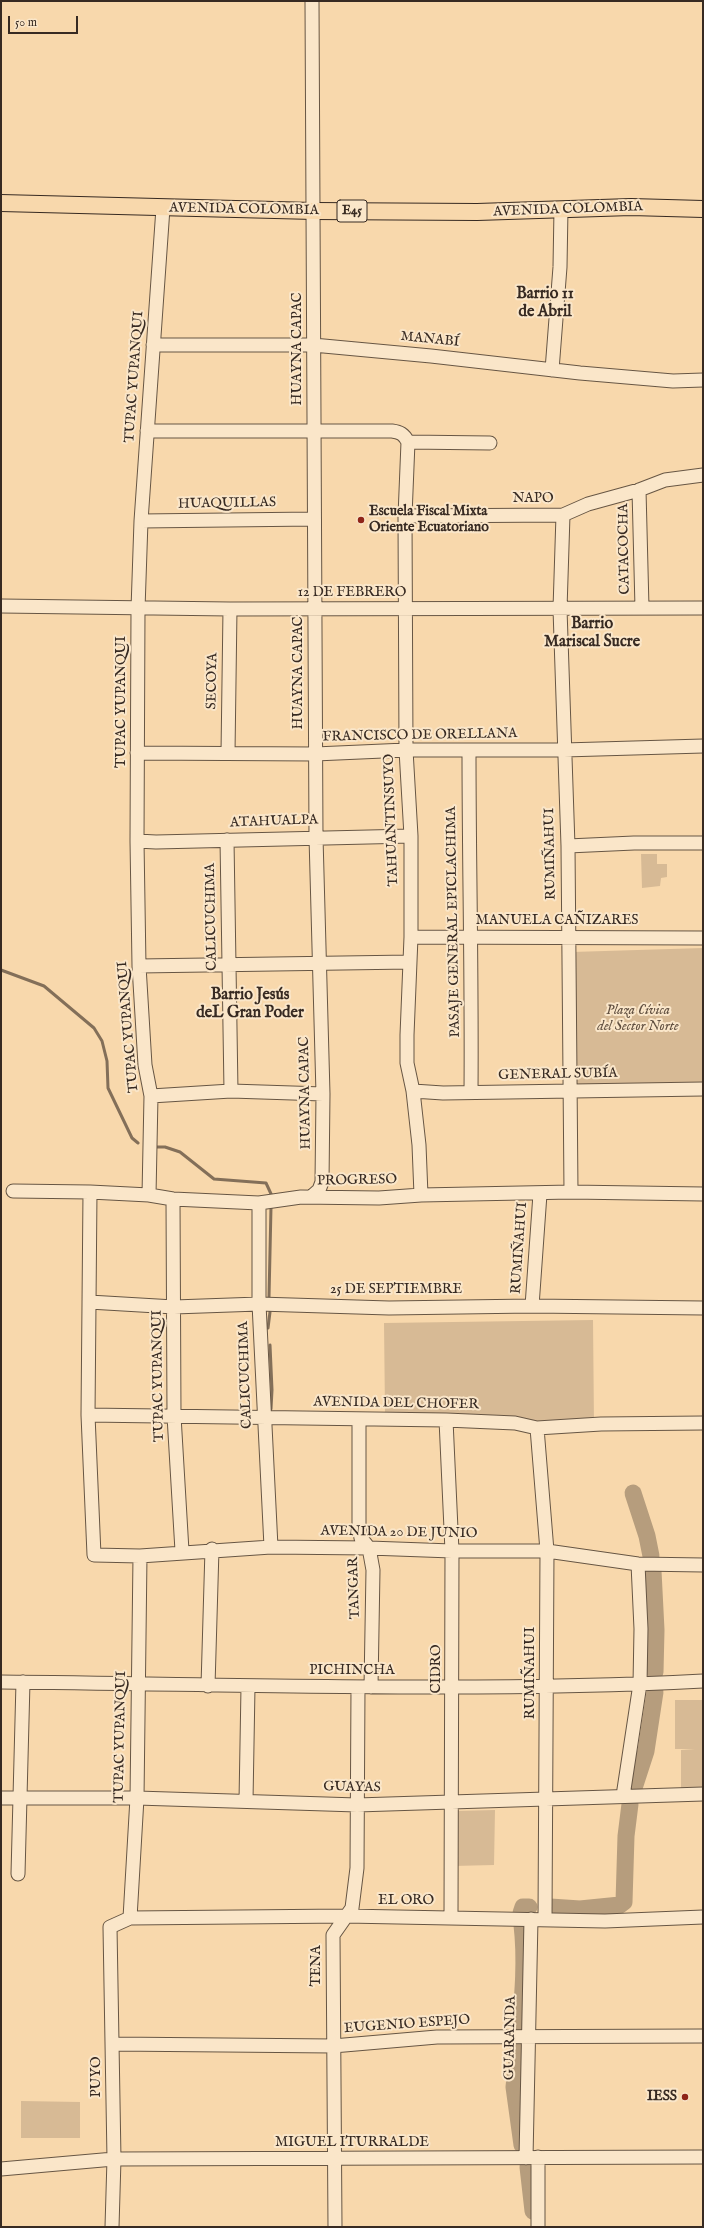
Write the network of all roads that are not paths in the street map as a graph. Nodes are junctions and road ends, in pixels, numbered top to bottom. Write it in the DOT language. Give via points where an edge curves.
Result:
graph roads {
  1 [pos="312,1"];
  2 [pos="1,203"];
  3 [pos="163,208"];
  4 [pos="561,209"];
  5 [pos="703,209"];
  6 [pos="314,211"];
  7 [pos="153,345"];
  8 [pos="313,345"];
  9 [pos="552,370"];
  10 [pos="703,380"];
  11 [pos="147,431"];
  12 [pos="314,431"];
  13 [pos="408,442"];
  14 [pos="490,443"];
  15 [pos="703,475"];
  16 [pos="639,490"];
  17 [pos="563,515"];
  18 [pos="406,516"];
  19 [pos="314,519"];
  20 [pos="141,521"];
  21 [pos="1,606"];
  22 [pos="406,608"];
  23 [pos="642,608"];
  24 [pos="703,608"];
  25 [pos="138,609"];
  26 [pos="230,609"];
  27 [pos="315,609"];
  28 [pos="560,609"];
  29 [pos="703,746"];
  30 [pos="406,750"];
  31 [pos="564,750"];
  32 [pos="469,751"];
  33 [pos="137,753"];
  34 [pos="228,753"];
  35 [pos="315,754"];
  36 [pos="411,836"];
  37 [pos="316,837"];
  38 [pos="227,840"];
  39 [pos="137,841"];
  40 [pos="703,843"];
  41 [pos="568,846"];
  42 [pos="411,936"];
  43 [pos="472,937"];
  44 [pos="569,938"];
  45 [pos="703,938"];
  46 [pos="319,962"];
  47 [pos="410,962"];
  48 [pos="229,964"];
  49 [pos="139,966"];
  50 [pos="703,1089"];
  51 [pos="570,1090"];
  52 [pos="231,1091"];
  53 [pos="413,1091"];
  54 [pos="471,1092"];
  55 [pos="323,1094"];
  56 [pos="150,1096"];
  57 [pos="322,1182"];
  58 [pos="13,1191"];
  59 [pos="90,1192"];
  60 [pos="571,1192"];
  61 [pos="540,1194"];
  62 [pos="703,1194"];
  63 [pos="149,1195"];
  64 [pos="421,1195"];
  65 [pos="311,1197"];
  66 [pos="339,1198"];
  67 [pos="173,1200"];
  68 [pos="259,1203"];
  69 [pos="89,1302"];
  70 [pos="259,1304"];
  71 [pos="532,1306"];
  72 [pos="174,1307"];
  73 [pos="703,1308"];
  74 [pos="88,1415"];
  75 [pos="174,1416"];
  76 [pos="263,1418"];
  77 [pos="359,1419"];
  78 [pos="446,1420"];
  79 [pos="703,1423"];
  80 [pos="537,1428"];
  81 [pos="271,1546"];
  82 [pos="369,1548"];
  83 [pos="212,1549"];
  84 [pos="452,1551"];
  85 [pos="547,1551"];
  86 [pos="182,1552"];
  87 [pos="140,1556"];
  88 [pos="638,1564"];
  89 [pos="703,1565"];
  90 [pos="703,1681"];
  91 [pos="1,1682"];
  92 [pos="23,1682"];
  93 [pos="137,1684"];
  94 [pos="640,1684"];
  95 [pos="208,1686"];
  96 [pos="248,1687"];
  97 [pos="358,1687"];
  98 [pos="371,1687"];
  99 [pos="453,1687"];
  100 [pos="547,1687"];
  101 [pos="703,1794"];
  102 [pos="623,1796"];
  103 [pos="1,1798"];
  104 [pos="137,1798"];
  105 [pos="20,1799"];
  106 [pos="544,1800"];
  107 [pos="246,1801"];
  108 [pos="452,1803"];
  109 [pos="357,1805"];
  110 [pos="18,1874"];
  111 [pos="346,1916"];
  112 [pos="451,1917"];
  113 [pos="130,1918"];
  114 [pos="703,1918"];
  115 [pos="531,1919"];
  116 [pos="545,1919"];
  117 [pos="110,1927"];
  118 [pos="527,2036"];
  119 [pos="703,2036"];
  120 [pos="113,2044"];
  121 [pos="333,2046"];
  122 [pos="703,2157"];
  123 [pos="532,2158"];
  124 [pos="114,2159"];
  125 [pos="335,2159"];
  126 [pos="1,2169"];
  127 [pos="112,2227"];
  128 [pos="335,2227"];
  129 [pos="538,2227"];
  1 -- 6 [label="street, HUAYNA CAPAC"];
  2 -- 3 [label="main road, AVENIDA COLOMBIA / E45"];
  3 -- 6 [label="main road, AVENIDA COLOMBIA / E45"];
  3 -- 7 [label="street, TUPAC YUPANQUI"];
  4 -- 5 [label="main road, AVENIDA COLOMBIA / E45"];
  4 -- 6 [label="main road, AVENIDA COLOMBIA / E45" via="478,212"];
  4 -- 9 [label="street" via="560,268"];
  6 -- 8 [label="street, HUAYNA CAPAC"];
  7 -- 8 [label="street, MANABÍ"];
  7 -- 11 [label="street, TUPAC YUPANQUI"];
  8 -- 9 [label="street, MANABÍ"];
  8 -- 12 [label="street, HUAYNA CAPAC"];
  9 -- 10 [label="street, MANABÍ" via="642,378"];
  11 -- 12 [label="street"];
  11 -- 20 [label="street, TUPAC YUPANQUI"];
  12 -- 13 [label="street" via="392,431 400,432"];
  12 -- 19 [label="street, HUAYNA CAPAC"];
  13 -- 14 [label="street"];
  13 -- 18 [label="street, TAHUANTINSUYO"];
  15 -- 16 [label="street, NAPO" via="665,480"];
  16 -- 17 [label="street, NAPO" via="588,504"];
  16 -- 23 [label="street, CATACOCHA"];
  17 -- 18 [label="street, NAPO"];
  17 -- 28 [label="street, RUMIÑAHUI"];
  18 -- 22 [label="street, TAHUANTINSUYO"];
  19 -- 20 [label="street, HUAQUILLAS"];
  19 -- 27 [label="street, HUAYNA CAPAC"];
  20 -- 25 [label="street, TUPAC YUPANQUI"];
  21 -- 25 [label="street, 12 DE FEBRERO"];
  22 -- 27 [label="street, 12 DE FEBRERO"];
  22 -- 28 [label="street, 12 DE FEBRERO"];
  22 -- 30 [label="street, TAHUANTINSUYO"];
  23 -- 24 [label="street, 12 DE FEBRERO"];
  23 -- 28 [label="street, 12 DE FEBRERO"];
  25 -- 26 [label="street, 12 DE FEBRERO"];
  25 -- 33 [label="street, TUPAC YUPANQUI"];
  26 -- 27 [label="street, 12 DE FEBRERO"];
  26 -- 34 [label="street, SECOYA"];
  27 -- 35 [label="street, HUAYNA CAPAC"];
  28 -- 31 [label="street, RUMIÑAHUI"];
  29 -- 31 [label="street, FRANCISCO DE ORELLANA"];
  30 -- 32 [label="street, FRANCISCO DE ORELLANA"];
  30 -- 35 [label="street, FRANCISCO DE ORELLANA"];
  30 -- 36 [label="street, TAHUANTINSUYO"];
  31 -- 32 [label="street, FRANCISCO DE ORELLANA"];
  31 -- 41 [label="street, RUMIÑAHUI"];
  32 -- 43 [label="street, PASAJE GENERAL EPICLACHIMA"];
  33 -- 34 [label="street, FRANCISCO DE ORELLANA"];
  33 -- 39 [label="street, TUPAC YUPANQUI"];
  34 -- 35 [label="street, FRANCISCO DE ORELLANA"];
  35 -- 37 [label="street, HUAYNA CAPAC"];
  36 -- 37 [label="street, ATAHUALPA"];
  36 -- 42 [label="street, TAHUANTINSUYO"];
  37 -- 38 [label="street, ATAHUALPA"];
  37 -- 46 [label="street, HUAYNA CAPAC"];
  38 -- 39 [label="street, ATAHUALPA"];
  38 -- 48 [label="street, CALICUCHIMA"];
  39 -- 49 [label="street, TUPAC YUPANQUI"];
  40 -- 41 [label="street"];
  41 -- 44 [label="street, RUMIÑAHUI"];
  42 -- 43 [label="street, MANUELA CAÑIZARES"];
  42 -- 47 [label="street, TAHUANTINSUYO"];
  43 -- 44 [label="street, MANUELA CAÑIZARES"];
  43 -- 54 [label="street, PASAJE GENERAL EPICLACHIMA"];
  44 -- 45 [label="street, MANUELA CAÑIZARES"];
  44 -- 51 [label="street, RUMIÑAHUI"];
  46 -- 47 [label="street"];
  46 -- 48 [label="street"];
  46 -- 55 [label="street, HUAYNA CAPAC"];
  47 -- 53 [label="street, TAHUANTINSUYO" via="407,1063"];
  48 -- 49 [label="street"];
  48 -- 52 [label="street, CALICUCHIMA"];
  49 -- 56 [label="street, TUPAC YUPANQUI" via="145,1065"];
  50 -- 51 [label="street, GENERAL SUBÍA"];
  51 -- 54 [label="street, GENERAL SUBÍA"];
  51 -- 60 [label="street, RUMIÑAHUI"];
  52 -- 55 [label="street"];
  52 -- 56 [label="street"];
  53 -- 54 [label="street, GENERAL SUBÍA"];
  53 -- 64 [label="street, TAHUANTINSUYO"];
  55 -- 57 [label="street, HUAYNA CAPAC"];
  56 -- 63 [label="street, TUPAC YUPANQUI"];
  57 -- 65 [label="street" via="319,1190"];
  57 -- 66 [label="street"];
  58 -- 59 [label="street, PROGRESO"];
  59 -- 63 [label="street, PROGRESO"];
  59 -- 69 [label="street"];
  60 -- 61 [label="street, PROGRESO"];
  60 -- 62 [label="street, PROGRESO"];
  61 -- 64 [label="street, PROGRESO"];
  61 -- 71 [label="street, RUMIÑAHUI"];
  63 -- 67 [label="street, PROGRESO"];
  64 -- 66 [label="street, PROGRESO"];
  65 -- 66 [label="street, PROGRESO"];
  65 -- 68 [label="street, PROGRESO"];
  67 -- 68 [label="street, PROGRESO"];
  67 -- 72 [label="street, TUPAC YUPANQUI"];
  68 -- 70 [label="street, CALICUCHIMA"];
  69 -- 72 [label="street, 25 DE SEPTIEMBRE"];
  69 -- 74 [label="street"];
  70 -- 71 [label="street, 25 DE SEPTIEMBRE" via="389,1308"];
  70 -- 72 [label="street, 25 DE SEPTIEMBRE"];
  70 -- 76 [label="street, CALICUCHIMA"];
  71 -- 73 [label="street, 25 DE SEPTIEMBRE"];
  72 -- 75 [label="street, TUPAC YUPANQUI"];
  74 -- 75 [label="street, AVENIDA DEL CHOFER"];
  74 -- 87 [label="street, AVENIDA 20 DE JUNIO" via="94,1555"];
  75 -- 76 [label="street, AVENIDA DEL CHOFER"];
  75 -- 86 [label="street, TUPAC YUPANQUI"];
  76 -- 77 [label="street, AVENIDA DEL CHOFER"];
  76 -- 81 [label="street, CALICUCHIMA"];
  77 -- 78 [label="street, AVENIDA DEL CHOFER"];
  77 -- 82 [label="street, TANGAR" via="359,1528 361,1538"];
  78 -- 80 [label="street, AVENIDA DEL CHOFER" via="515,1423"];
  78 -- 84 [label="street, CIDRO"];
  79 -- 80 [label="street, AVENIDA DEL CHOFER" via="601,1424"];
  80 -- 85 [label="street, RUMIÑAHUI"];
  81 -- 82 [label="street, AVENIDA 20 DE JUNIO"];
  81 -- 83 [label="street, AVENIDA 20 DE JUNIO"];
  82 -- 84 [label="street, AVENIDA 20 DE JUNIO"];
  82 -- 98 [label="street, TANGAR" via="373,1570"];
  83 -- 86 [label="street, AVENIDA 20 DE JUNIO"];
  83 -- 95 [label="street"];
  84 -- 85 [label="street, AVENIDA 20 DE JUNIO"];
  84 -- 99 [label="street, CIDRO"];
  85 -- 88 [label="street, AVENIDA 20 DE JUNIO"];
  85 -- 100 [label="street, RUMIÑAHUI"];
  86 -- 87 [label="street, AVENIDA 20 DE JUNIO"];
  87 -- 93 [label="street, TUPAC YUPANQUI"];
  88 -- 89 [label="street, AVENIDA 20 DE JUNIO"];
  88 -- 94 [label="street"];
  90 -- 94 [label="street, PICHINCHA"];
  91 -- 92 [label="street, PICHINCHA"];
  92 -- 93 [label="street, PICHINCHA"];
  92 -- 105 [label="street"];
  93 -- 95 [label="street, PICHINCHA"];
  93 -- 104 [label="street, TUPAC YUPANQUI"];
  94 -- 100 [label="street, PICHINCHA"];
  94 -- 102 [label="street"];
  95 -- 96 [label="street, PICHINCHA"];
  96 -- 97 [label="street, PICHINCHA"];
  96 -- 107 [label="street"];
  97 -- 98 [label="street, PICHINCHA"];
  97 -- 109 [label="street, TENA"];
  98 -- 99 [label="street, PICHINCHA"];
  99 -- 100 [label="street, PICHINCHA"];
  99 -- 108 [label="street, CIDRO"];
  100 -- 106 [label="street, RUMIÑAHUI"];
  101 -- 102 [label="street, GUAYAS"];
  102 -- 106 [label="street, GUAYAS"];
  103 -- 105 [label="street, GUAYAS"];
  104 -- 105 [label="street, GUAYAS"];
  104 -- 107 [label="street, GUAYAS"];
  104 -- 113 [label="street, TUPAC YUPANQUI"];
  105 -- 110 [label="street"];
  106 -- 108 [label="street, GUAYAS"];
  106 -- 116 [label="street, RUMIÑAHUI"];
  107 -- 109 [label="street, GUAYAS"];
  108 -- 109 [label="street, GUAYAS"];
  108 -- 112 [label="street, CIDRO"];
  109 -- 111 [label="street, TENA" via="357,1868 352,1908"];
  111 -- 112 [label="street, EL ORO"];
  111 -- 113 [label="street, EL ORO"];
  111 -- 121 [label="street, TENA" via="333,1935"];
  112 -- 115 [label="street, EL ORO"];
  113 -- 117 [label="street, EL ORO"];
  114 -- 116 [label="street, EL ORO" via="605,1921"];
  115 -- 116 [label="street, EL ORO"];
  115 -- 118 [label="street, GUARANDA"];
  117 -- 120 [label="street, PUYO"];
  118 -- 119 [label="street, EUGENIO ESPEJO"];
  118 -- 121 [label="street, EUGENIO ESPEJO" via="437,2037"];
  118 -- 123 [label="street, GUARANDA"];
  120 -- 121 [label="street, EUGENIO ESPEJO"];
  120 -- 124 [label="street, PUYO"];
  121 -- 125 [label="street, TENA"];
  122 -- 123 [label="street, MIGUEL ITURRALDE"];
  123 -- 125 [label="street, MIGUEL ITURRALDE"];
  123 -- 129 [label="street, GUARANDA"];
  124 -- 125 [label="street, MIGUEL ITURRALDE"];
  124 -- 126 [label="street, MIGUEL ITURRALDE"];
  124 -- 127 [label="street, PUYO"];
  125 -- 128 [label="street, TENA"];
}
